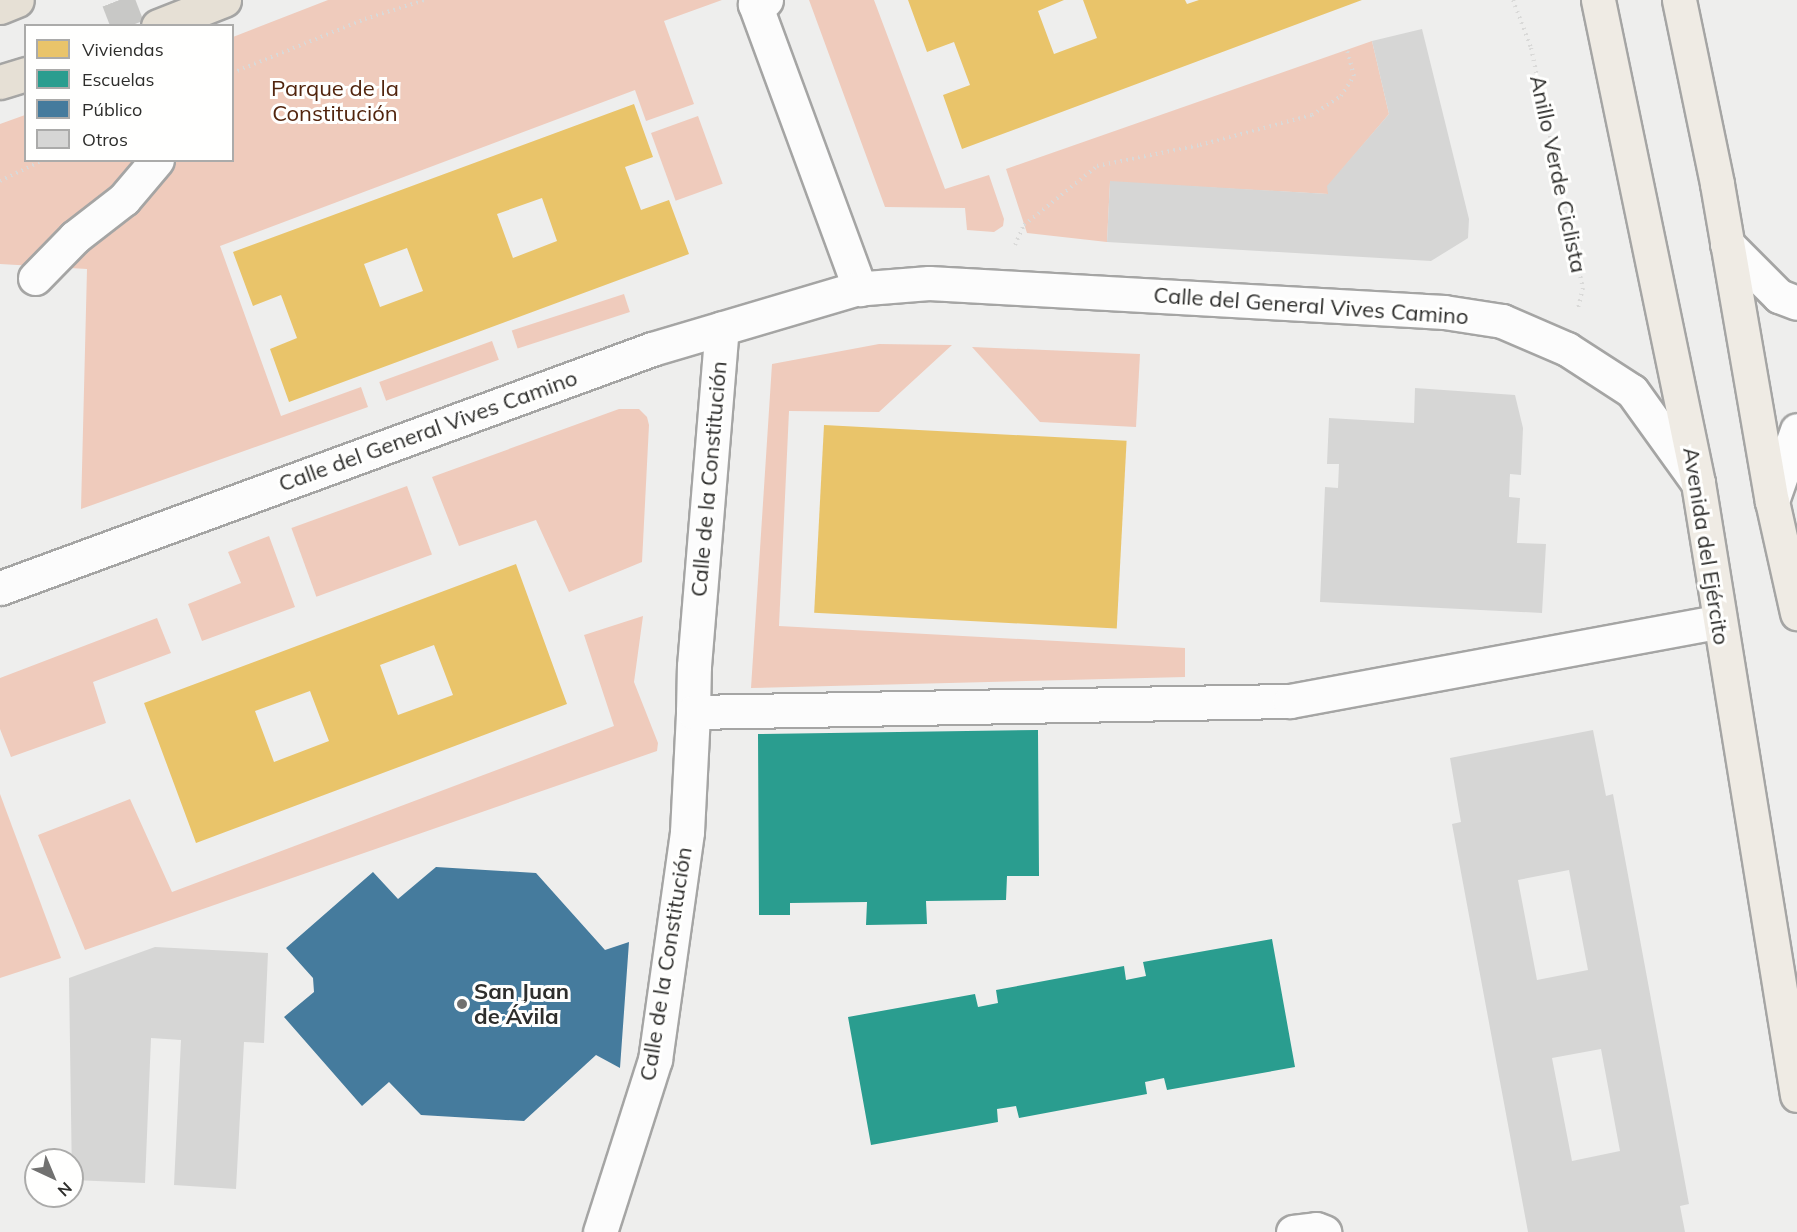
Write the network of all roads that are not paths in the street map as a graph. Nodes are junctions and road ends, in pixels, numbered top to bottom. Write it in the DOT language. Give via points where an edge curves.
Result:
graph roads {
  1 [pos="17,0"];
  2 [pos="224,0"];
  3 [pos="766,0"];
  4 [pos="1598,0"];
  5 [pos="1679,0"];
  6 [pos="0,7"];
  7 [pos="163,24"];
  8 [pos="24,75"];
  9 [pos="0,82"];
  10 [pos="155,162"];
  11 [pos="1727,244"];
  12 [pos="35,278"];
  13 [pos="860,289"];
  14 [pos="1797,303"];
  15 [pos="722,327"];
  16 [pos="1797,430"];
  17 [pos="1698,483"];
  18 [pos="1772,501"];
  19 [pos="0,588"];
  20 [pos="1797,613"];
  21 [pos="1718,622"];
  22 [pos="693,712"];
  23 [pos="1797,1095"];
  24 [pos="600,1232"];
  25 [pos="1293,1232"];
  26 [pos="1324,1232"];
  1 -- 6 [label="highway"];
  2 -- 7 [label="highway"];
  3 -- 13 [label="street" via="755,4"];
  4 -- 17 [label="main road, Avenida del Ejército"];
  5 -- 11 [label="main road"];
  8 -- 9 [label="highway"];
  10 -- 12 [label="street" via="124,199 75,237"];
  11 -- 14 [label="street" via="1779,296"];
  11 -- 18 [label="main road"];
  13 -- 15 [label="street, Calle del General Vives Camino"];
  13 -- 17 [label="street, Calle del General Vives Camino" via="929,283 995,286 1444,312 1502,321 1567,349 1632,391"];
  15 -- 19 [label="street, Calle del General Vives Camino" via="652,349"];
  15 -- 22 [label="street, Calle de la Constitución"];
  16 -- 18 [label="street"];
  17 -- 21 [label="main road, Avenida del Ejército"];
  18 -- 20 [label="main road"];
  21 -- 22 [label="street" via="1290,701"];
  21 -- 23 [label="main road, Avenida del Ejército"];
  22 -- 24 [label="street, Calle de la Constitución" via="687,832 655,1060"];
  25 -- 26 [label="street"];
}
